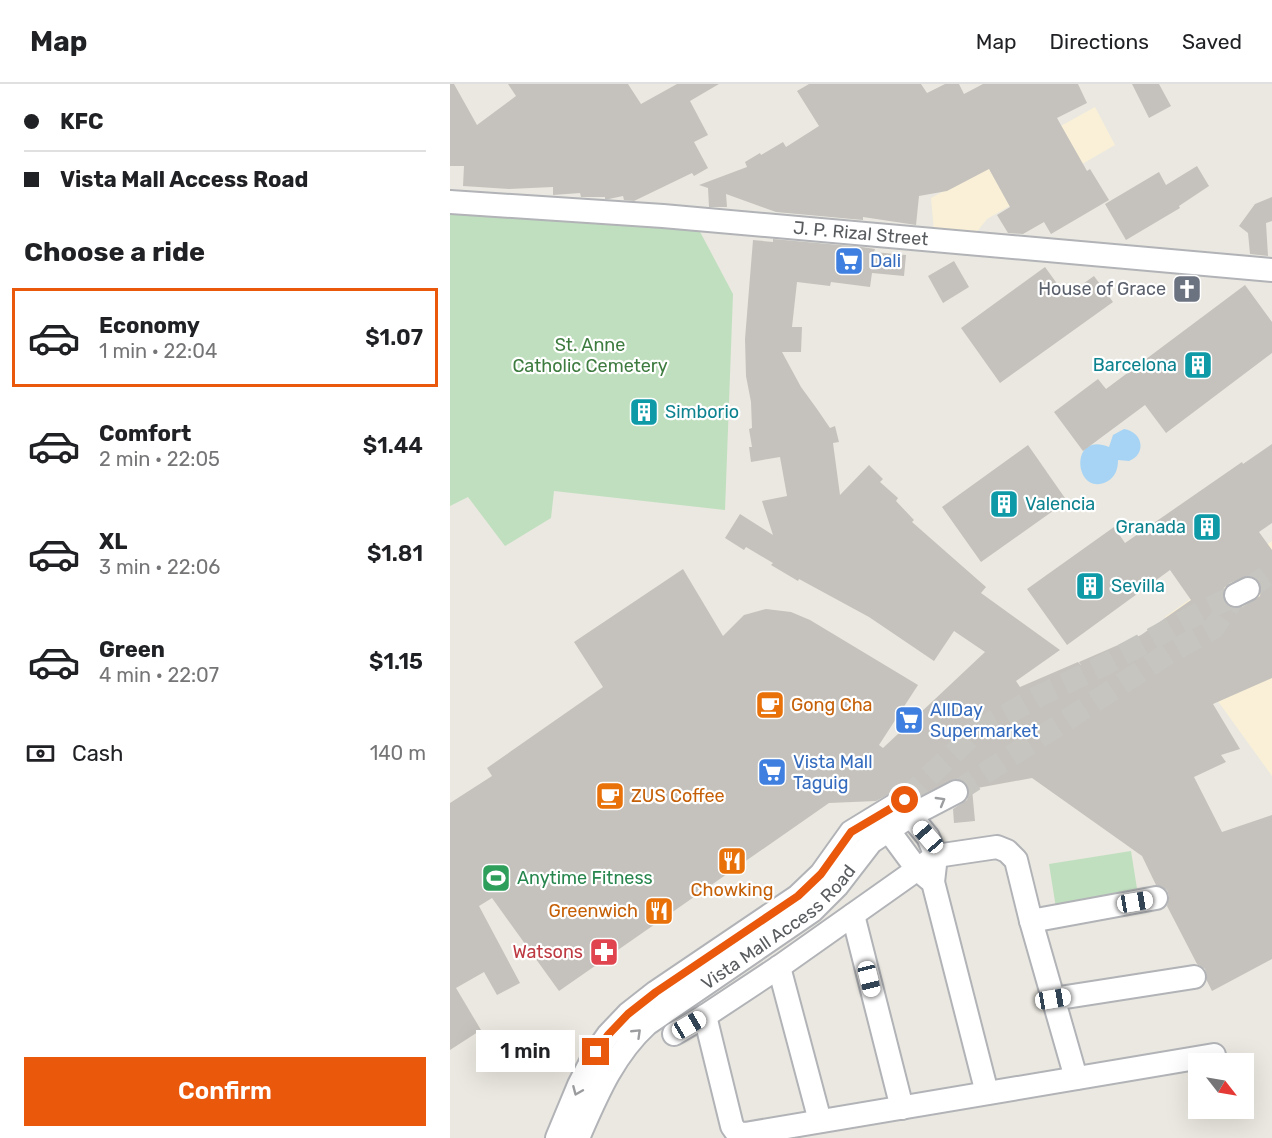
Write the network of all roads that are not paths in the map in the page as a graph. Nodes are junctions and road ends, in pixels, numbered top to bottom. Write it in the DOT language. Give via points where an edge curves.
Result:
graph roads {
  1 [pos="450,202"];
  2 [pos="1272,270"];
  3 [pos="956,792"];
  4 [pos="905,806"];
  5 [pos="883,823"];
  6 [pos="936,856"];
  7 [pos="925,876"];
  8 [pos="1156,898"];
  9 [pos="853,915"];
  10 [pos="1030,921"];
  11 [pos="779,967"];
  12 [pos="1194,977"];
  13 [pos="1053,999"];
  14 [pos="705,1016"];
  15 [pos="674,1034"];
  16 [pos="1188,1059"];
  17 [pos="1076,1078"];
  18 [pos="987,1093"];
  19 [pos="902,1108"];
  20 [pos="820,1121"];
  21 [pos="557,1138"];
  22 [pos="578,1138"];
  1 -- 2 [label="street, J. P. Rizal Street" via="663,216"];
  4 -- 3 [label="street, Vista Mall Access Road, one-way"];
  4 -- 5 [label="street, Vista Mall Access Road"];
  4 -- 6 [label="street" via="928,837"];
  5 -- 7 [label="street"];
  5 -- 21 [label="street, Vista Mall Access Road, one-way" via="851,832 821,874 798,896 628,1014 596,1052"];
  22 -- 5 [label="street, Vista Mall Access Road, one-way" via="598,1093 632,1037 812,910 837,886"];
  6 -- 7 [label="street"];
  6 -- 10 [label="street" via="997,847 1008,851 1016,860"];
  7 -- 9 [label="street"];
  7 -- 18 [label="street"];
  8 -- 10 [label="street"];
  9 -- 11 [label="street"];
  9 -- 19 [label="street"];
  10 -- 13 [label="street"];
  11 -- 14 [label="street"];
  11 -- 20 [label="street"];
  12 -- 13 [label="street"];
  13 -- 17 [label="street"];
  14 -- 15 [label="street"];
  14 -- 20 [label="street" via="737,1133"];
  16 -- 17 [label="street"];
  17 -- 18 [label="street"];
  18 -- 19 [label="street"];
  19 -- 20 [label="street"];
}
